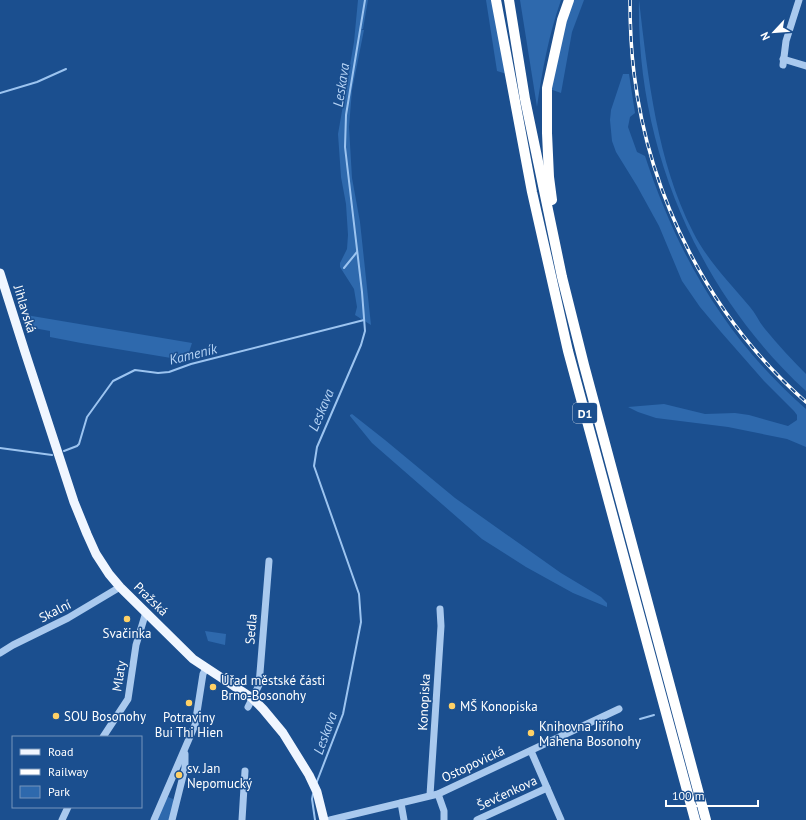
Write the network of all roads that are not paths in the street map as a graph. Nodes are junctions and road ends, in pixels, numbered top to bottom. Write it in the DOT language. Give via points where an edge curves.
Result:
graph roads {
  1 [pos="496,0"];
  2 [pos="509,0"];
  3 [pos="569,0"];
  4 [pos="799,0"];
  5 [pos="806,66"];
  6 [pos="0,273"];
  7 [pos="562,277"];
  8 [pos="25,352"];
  9 [pos="269,561"];
  10 [pos="120,587"];
  11 [pos="440,609"];
  12 [pos="146,612"];
  13 [pos="1,651"];
  14 [pos="206,668"];
  15 [pos="252,698"];
  16 [pos="248,707"];
  17 [pos="619,708"];
  18 [pos="104,736"];
  19 [pos="185,750"];
  20 [pos="531,751"];
  21 [pos="245,772"];
  22 [pos="547,788"];
  23 [pos="167,791"];
  24 [pos="438,794"];
  25 [pos="178,795"];
  26 [pos="430,796"];
  27 [pos="401,803"];
  28 [pos="68,808"];
  29 [pos="62,820"];
  30 [pos="154,820"];
  31 [pos="172,820"];
  32 [pos="242,820"];
  33 [pos="324,820"];
  34 [pos="330,820"];
  35 [pos="404,820"];
  36 [pos="444,820"];
  37 [pos="477,820"];
  38 [pos="561,820"];
  39 [pos="695,820"];
  40 [pos="706,820"];
  1 -- 39 [label="highway, D1" via="532,192 568,351"];
  2 -- 7 [label="highway, D1" via="525,99"];
  3 -- 7 [label="highway" via="547,88 549,177"];
  4 -- 5 [label="street" via="787,36 783,62"];
  6 -- 8 [label="main road, Jihlavská"];
  7 -- 40 [label="highway, D1"];
  8 -- 10 [label="main road, Pražská" via="86,534 101,562"];
  9 -- 15 [label="street, Sedla" via="259,685"];
  10 -- 12 [label="main road, Pražská"];
  10 -- 13 [label="street, Skalní" via="68,618"];
  11 -- 26 [label="street, Konopiska"];
  12 -- 14 [label="main road, Pražská" via="193,659"];
  12 -- 18 [label="street, Mlaty" via="136,645 128,699"];
  14 -- 15 [label="main road, Pražská"];
  14 -- 19 [label="street" via="196,725"];
  15 -- 16 [label="street, Sedla"];
  15 -- 33 [label="main road, Pražská" via="282,734 309,775 317,792"];
  17 -- 20 [label="street, Ostopovická"];
  19 -- 23 [label="street"];
  19 -- 25 [label="street" via="185,768"];
  20 -- 22 [label="street, Ševčenkova"];
  20 -- 24 [label="street, Ostopovická"];
  21 -- 32 [label="street"];
  22 -- 37 [label="street, Ševčenkova"];
  22 -- 38 [label="street, Ševčenkova"];
  23 -- 25 [label="street"];
  23 -- 30 [label="street"];
  24 -- 26 [label="street, Ostopovická"];
  24 -- 36 [label="street" via="444,810"];
  25 -- 31 [label="street"];
  26 -- 27 [label="street, Ostopovická"];
  27 -- 34 [label="street, Ostopovická"];
  27 -- 35 [label="street"];
  28 -- 29 [label="street"];
}
